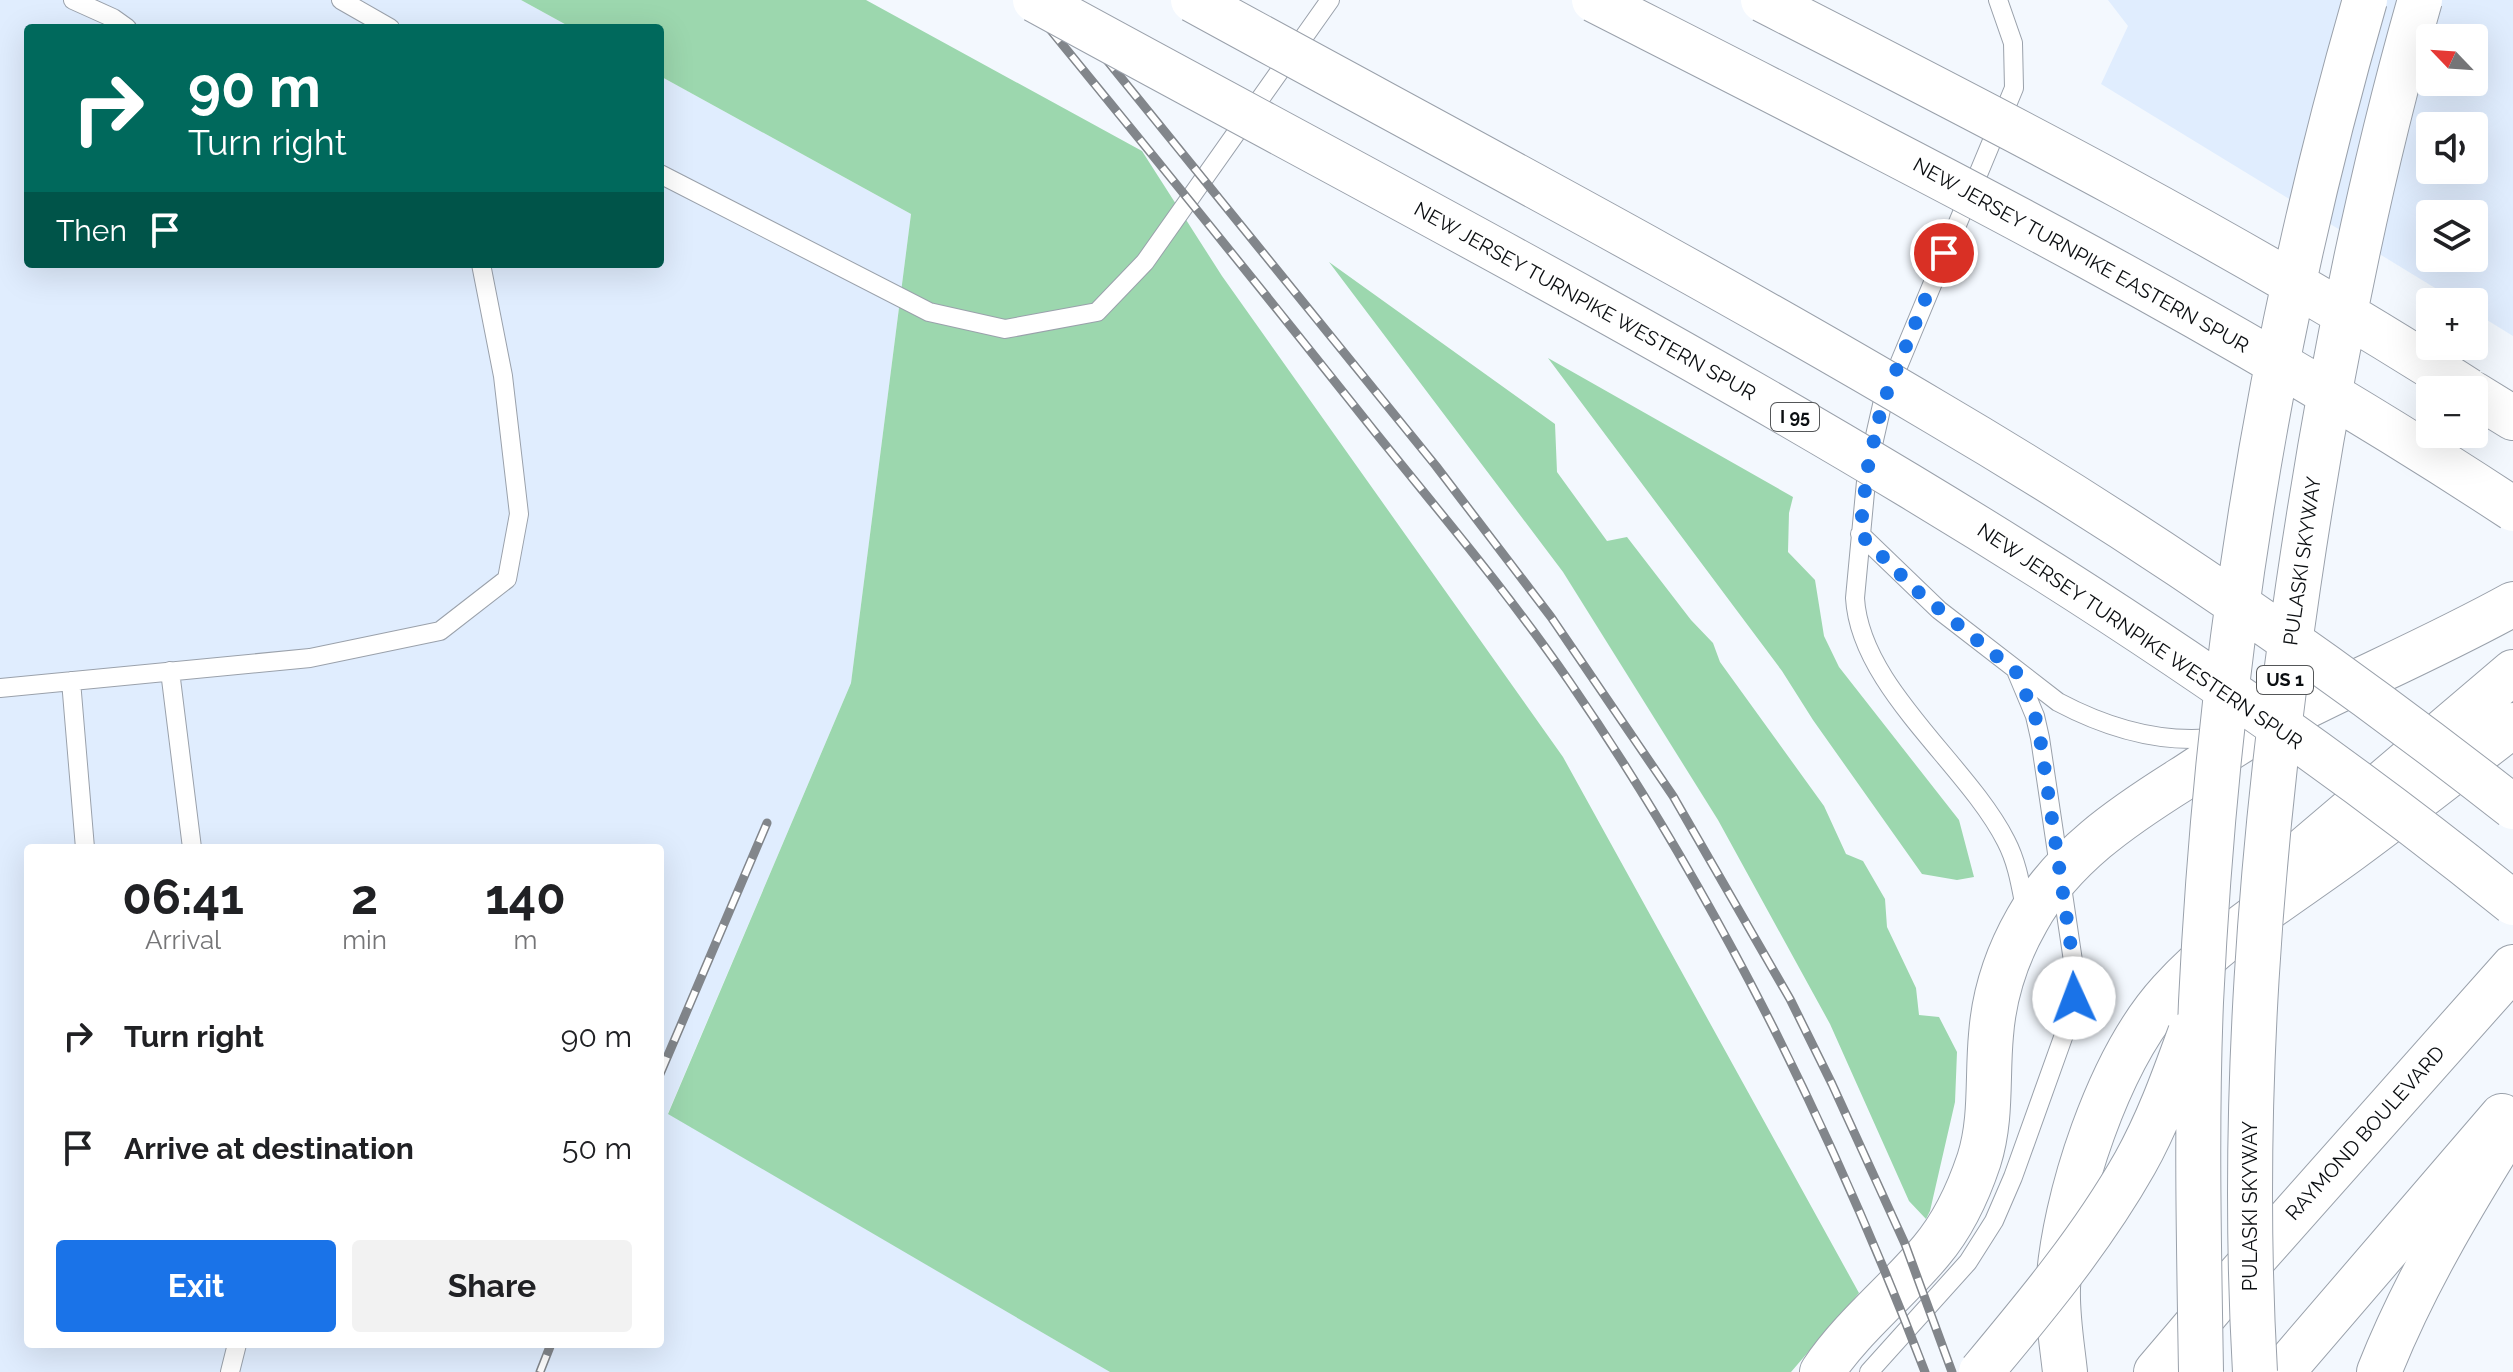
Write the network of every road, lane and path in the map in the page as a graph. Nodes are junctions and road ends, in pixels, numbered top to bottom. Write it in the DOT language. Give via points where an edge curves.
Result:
graph roads {
  1 [pos="73,0"];
  2 [pos="341,0"];
  3 [pos="1035,0"];
  4 [pos="1193,0"];
  5 [pos="1330,0"];
  6 [pos="1594,0"];
  7 [pos="1763,0"];
  8 [pos="1998,0"];
  9 [pos="2365,0"];
  10 [pos="2420,0"];
  11 [pos="121,24"];
  12 [pos="383,24"];
  13 [pos="664,176"];
  14 [pos="482,268"];
  15 [pos="2445,376"];
  16 [pos="2488,403"];
  17 [pos="2513,418"];
  18 [pos="2513,509"];
  19 [pos="1860,534"];
  20 [pos="2513,604"];
  21 [pos="170,671"];
  22 [pos="2513,672"];
  23 [pos="2017,673"];
  24 [pos="71,681"];
  25 [pos="0,688"];
  26 [pos="2513,725"];
  27 [pos="2256,732"];
  28 [pos="2513,807"];
  29 [pos="85,844"];
  30 [pos="192,844"];
  31 [pos="2061,874"];
  32 [pos="2513,903"];
  33 [pos="2027,919"];
  34 [pos="2513,967"];
  35 [pos="2194,989"];
  36 [pos="2513,1104"];
  37 [pos="2513,1122"];
  38 [pos="236,1348"];
  39 [pos="230,1372"];
  40 [pos="1822,1372"];
  41 [pos="1869,1372"];
  42 [pos="1981,1372"];
  43 [pos="2065,1372"];
  44 [pos="2156,1372"];
  45 [pos="2201,1372"];
  46 [pos="2255,1372"];
  47 [pos="2282,1372"];
  48 [pos="2379,1372"];
  1 -- 11 [label="lane"];
  2 -- 12 [label="lane"];
  3 -- 32 [label="main road, NEW JERSEY TURNPIKE WESTERN SPUR / I 95, bridge" via="1710,368 1896,476 2192,666 2421,829"];
  4 -- 28 [label="main road, bridge" via="1949,420 2254,616"];
  5 -- 13 [label="lane" via="1145,262 1097,312 1005,329 929,312"];
  6 -- 18 [label="main road, NEW JERSEY TURNPIKE EASTERN SPUR, bridge" via="2064,242 2256,350"];
  7 -- 15 [label="main road, bridge" via="2201,231"];
  8 -- 19 [label="lane" via="2013,43 2014,88 1882,405"];
  9 -- 35 [label="main road, US 1, bridge" via="2311,204 2257,480"];
  10 -- 46 [label="main road, PULASKI SKYWAY / US 1, bridge" via="2360,241 2317,453 2286,667 2263,872 2250,1095"];
  14 -- 21 [label="lane" via="503,376 519,514 507,579 440,631 310,658"];
  16 -- 17 [label="main road"];
  19 -- 23 [label="lane" via="1917,591"];
  19 -- 33 [label="lane" via="1855,598 1862,635 1894,691 2005,838"];
  20 -- 27 [label="main road"];
  21 -- 24 [label="lane"];
  21 -- 30 [label="lane"];
  22 -- 35 [label="main road" via="2285,867 2212,941"];
  23 -- 27 [label="lane" via="2058,702 2126,731 2189,740"];
  23 -- 31 [label="lane" via="2040,738"];
  24 -- 25 [label="lane"];
  24 -- 29 [label="lane"];
  26 -- 35 [label="main road" via="2250,922"];
  27 -- 31 [label="main road" via="2125,815"];
  31 -- 33 [label="main road"];
  31 -- 41 [label="lane" via="2074,998 2013,1177 1968,1262"];
  33 -- 40 [label="main road" via="1994,1007 1985,1137 1965,1196 1930,1253 1851,1334"];
  34 -- 44 [label="main road, RAYMOND BOULEVARD"];
  35 -- 42 [label="main road, bridge" via="2161,1107 2136,1160 2048,1291"];
  35 -- 43 [label="main road, bridge" via="2167,995 2134,1044 2080,1172 2065,1230 2058,1291"];
  35 -- 45 [label="main road, US 1, bridge"];
  36 -- 47 [label="main road"];
  37 -- 48 [label="main road" via="2431,1258"];
  38 -- 39 [label="lane"];
}
